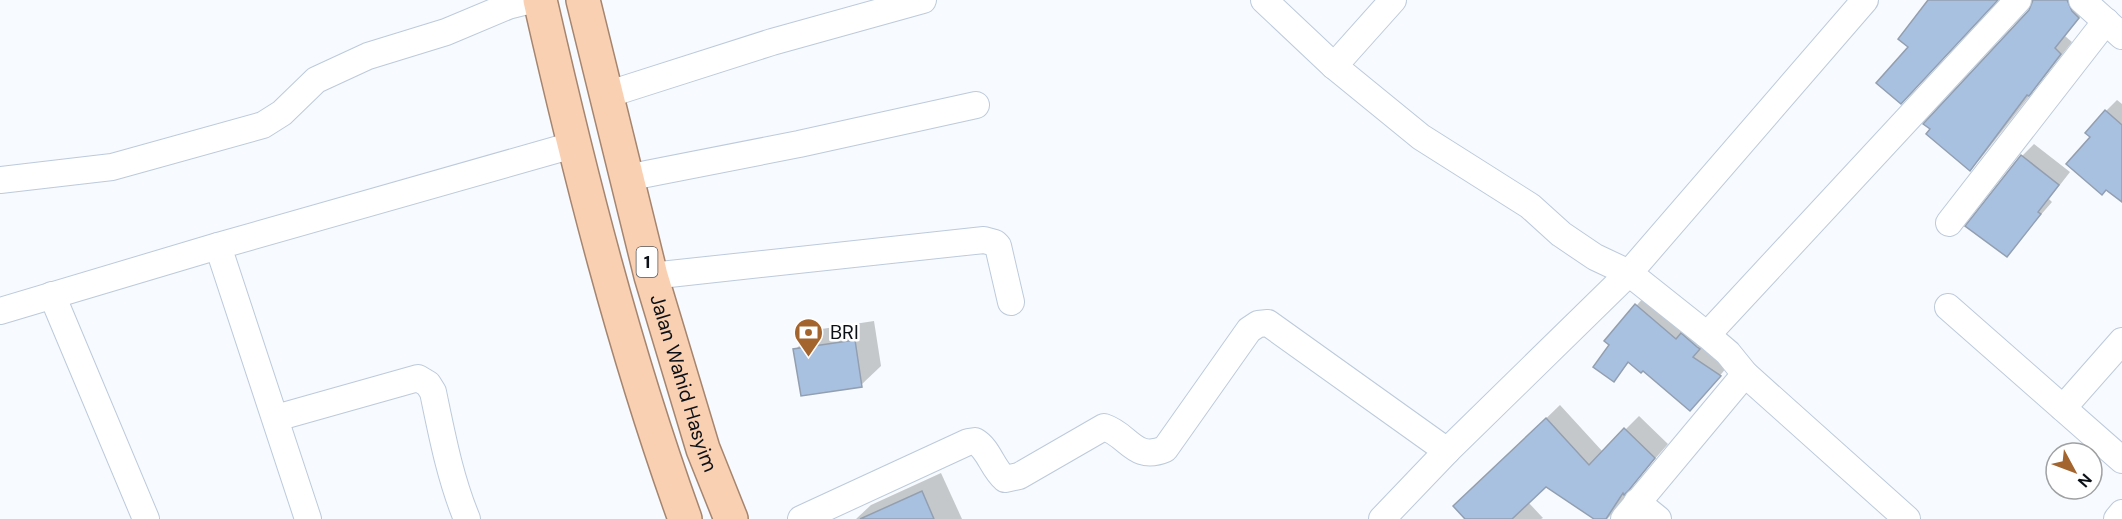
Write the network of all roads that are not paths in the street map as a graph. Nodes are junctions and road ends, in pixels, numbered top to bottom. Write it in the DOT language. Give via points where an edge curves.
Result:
graph roads {
  1 [pos="532,0"];
  2 [pos="540,0"];
  3 [pos="583,0"];
  4 [pos="923,0"];
  5 [pos="1264,0"];
  6 [pos="1393,0"];
  7 [pos="1865,0"];
  8 [pos="2018,0"];
  9 [pos="2082,0"];
  10 [pos="2114,28"];
  11 [pos="1334,66"];
  12 [pos="606,95"];
  13 [pos="976,105"];
  14 [pos="573,145"];
  15 [pos="626,178"];
  16 [pos="0,180"];
  17 [pos="1949,223"];
  18 [pos="218,246"];
  19 [pos="1629,273"];
  20 [pos="651,276"];
  21 [pos="51,295"];
  22 [pos="1011,302"];
  23 [pos="1948,307"];
  24 [pos="0,312"];
  25 [pos="1707,335"];
  26 [pos="2122,341"];
  27 [pos="1745,374"];
  28 [pos="2063,408"];
  29 [pos="276,418"];
  30 [pos="1447,451"];
  31 [pos="2122,460"];
  32 [pos="1630,510"];
  33 [pos="2122,513"];
  34 [pos="146,519"];
  35 [pos="308,519"];
  36 [pos="466,519"];
  37 [pos="686,519"];
  38 [pos="731,519"];
  39 [pos="801,519"];
  40 [pos="1382,519"];
  41 [pos="1658,519"];
  42 [pos="1906,519"];
  43 [pos="2117,519"];
  1 -- 16 [label="street" via="347,65 316,80 282,113 263,125 112,167"];
  2 -- 14 [label="highway, Jalan Wahid Hasyim / 1"];
  3 -- 12 [label="highway, Jalan Wahid Hasyim / 1"];
  4 -- 12 [label="street" via="772,42"];
  5 -- 11 [label="street"];
  6 -- 11 [label="street"];
  7 -- 19 [label="street"];
  8 -- 25 [label="street"];
  9 -- 10 [label="street"];
  10 -- 17 [label="street"];
  11 -- 19 [label="street" via="1421,137 1530,206 1595,257"];
  12 -- 15 [label="highway, Jalan Wahid Hasyim / 1"];
  13 -- 15 [label="street"];
  14 -- 18 [label="street"];
  14 -- 37 [label="highway, Jalan Wahid Hasyim / 1" via="622,321"];
  15 -- 20 [label="highway, Jalan Wahid Hasyim / 1"];
  18 -- 21 [label="street"];
  18 -- 29 [label="street"];
  19 -- 25 [label="street"];
  19 -- 30 [label="street"];
  20 -- 22 [label="street" via="984,240 998,246"];
  20 -- 38 [label="highway, Jalan Wahid Hasyim / 1" via="703,449"];
  21 -- 24 [label="street"];
  21 -- 34 [label="street"];
  23 -- 28 [label="street"];
  25 -- 27 [label="street"];
  26 -- 28 [label="street"];
  27 -- 32 [label="street"];
  27 -- 42 [label="street"];
  28 -- 31 [label="street"];
  29 -- 35 [label="street"];
  29 -- 36 [label="street" via="418,378 433,393"];
  30 -- 39 [label="street" via="1268,323 1258,324 1249,330 1165,449 1141,452 1104,427 1019,476 1005,479 980,444 968,442"];
  30 -- 40 [label="street"];
  32 -- 41 [label="street"];
  33 -- 43 [label="street"];
}
